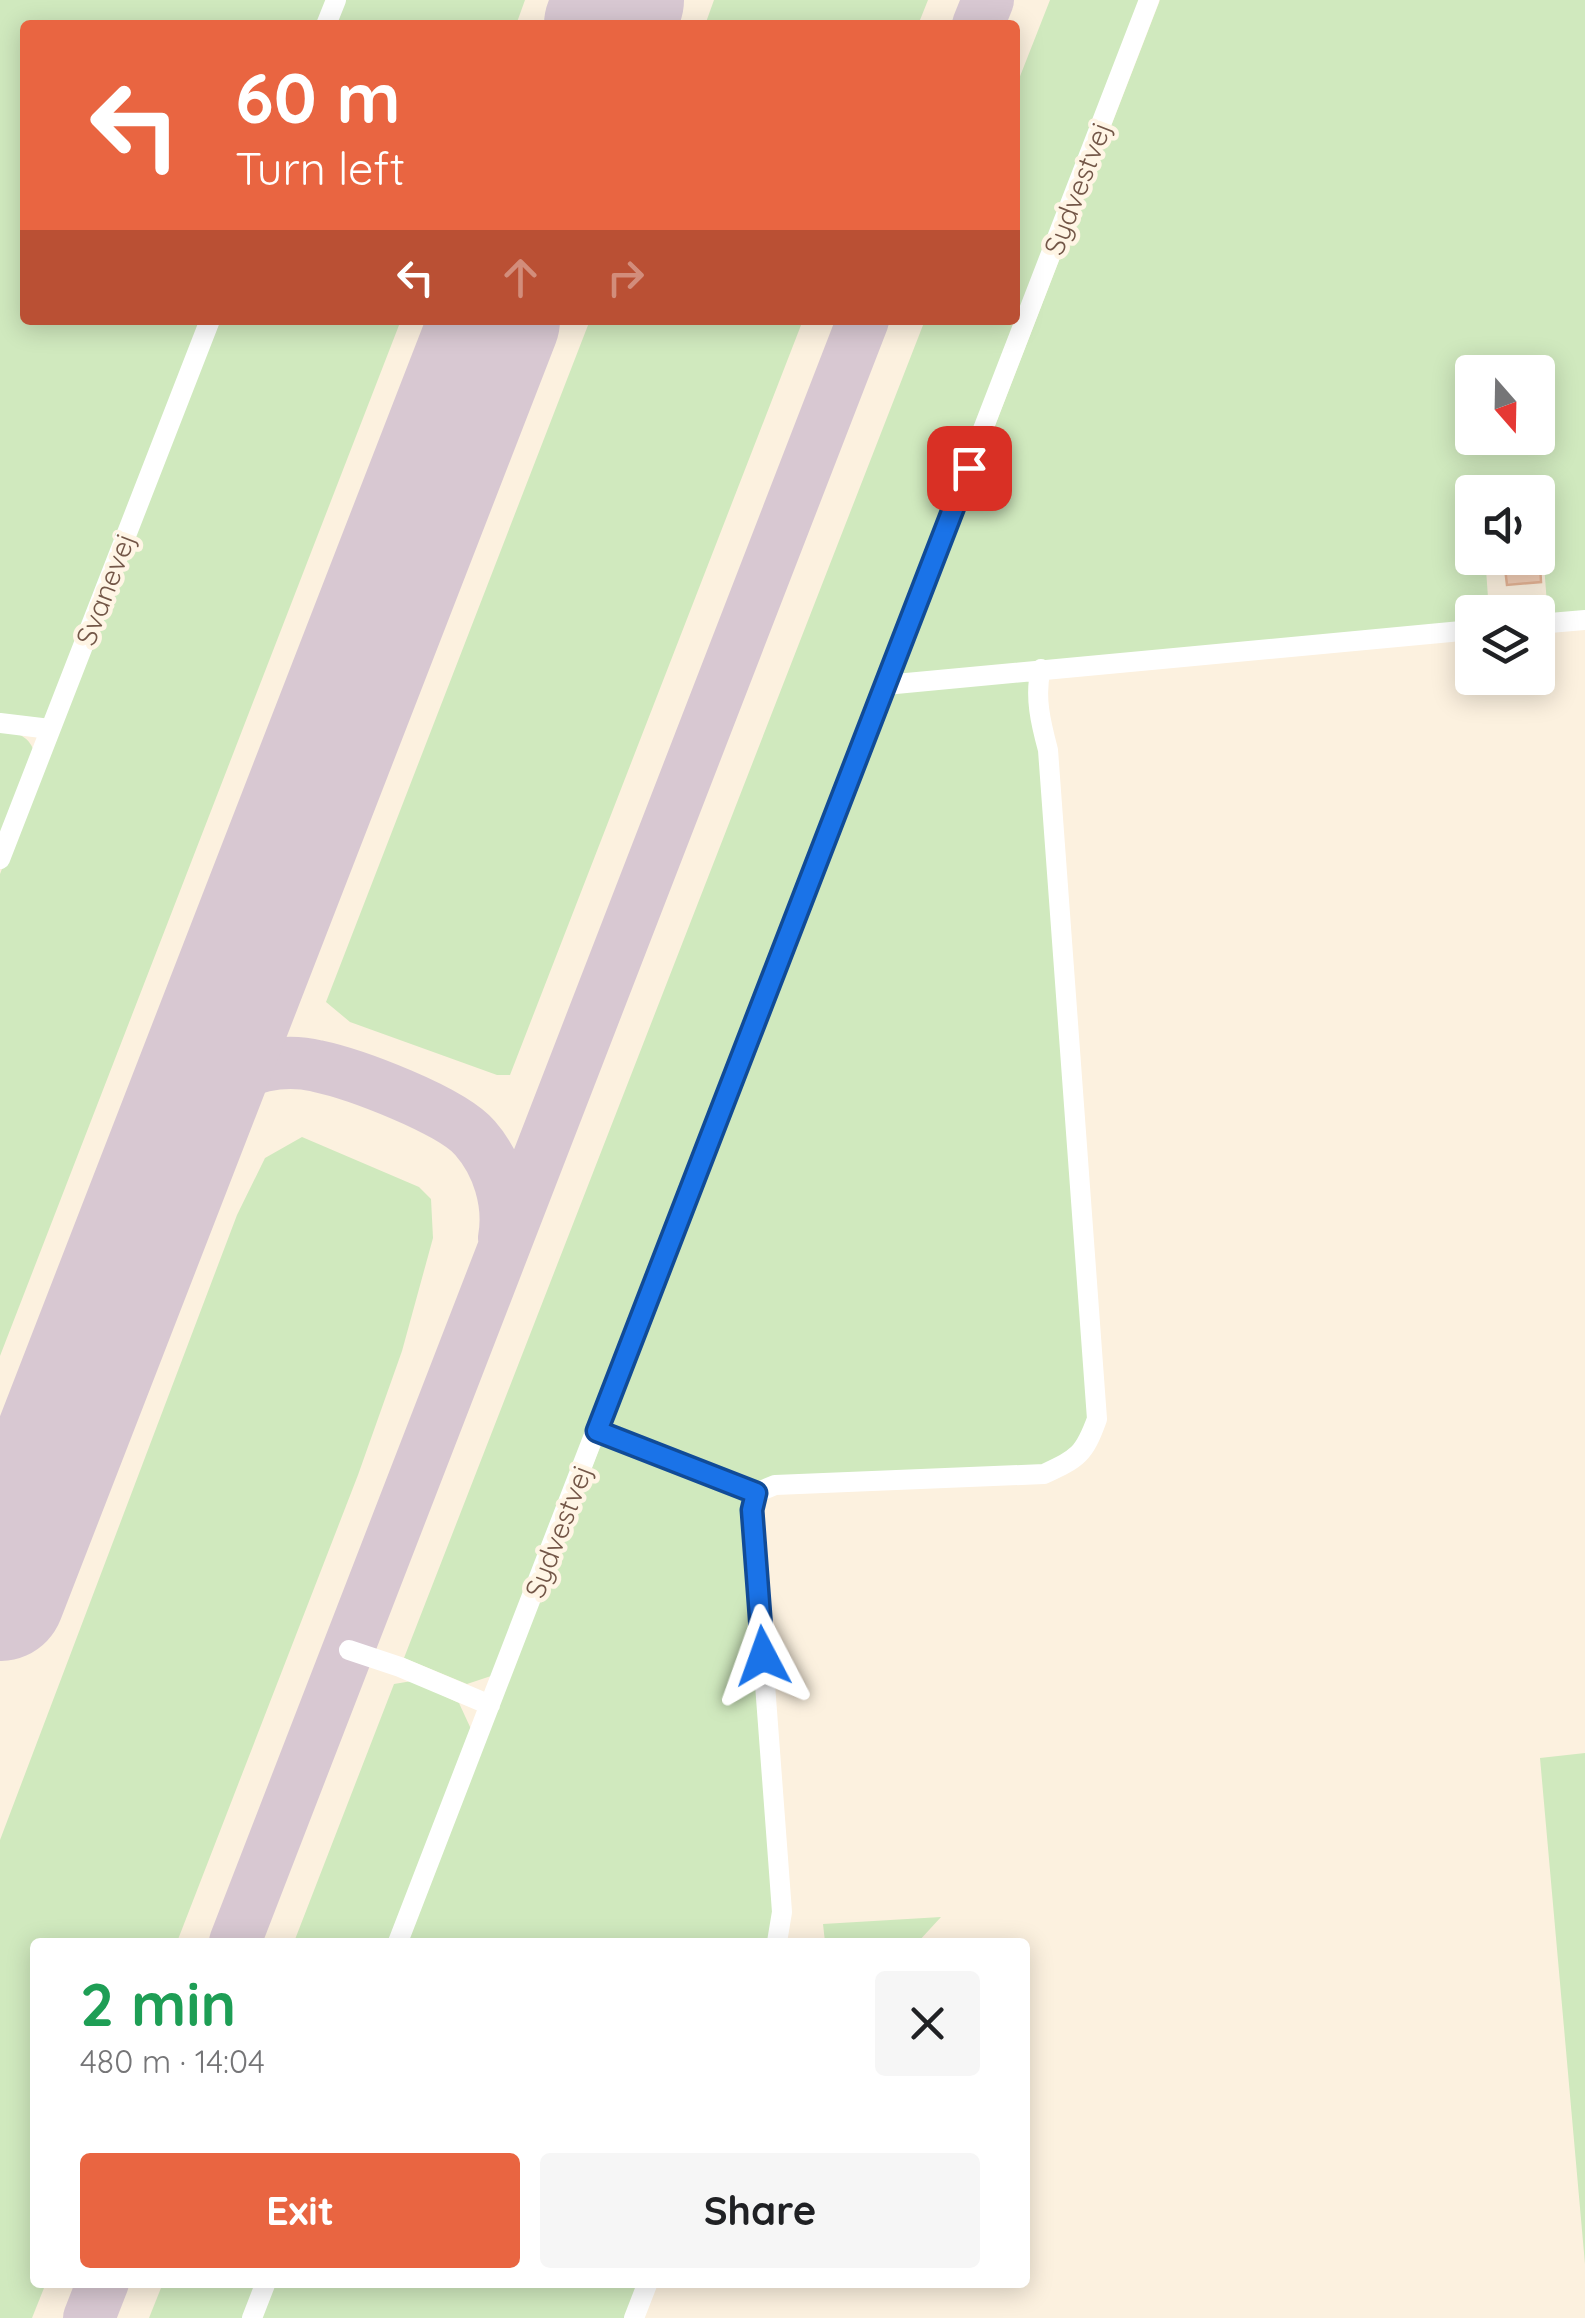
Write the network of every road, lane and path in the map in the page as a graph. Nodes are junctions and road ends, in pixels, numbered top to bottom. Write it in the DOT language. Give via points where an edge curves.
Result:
graph roads {
  1 [pos="1150,0"];
  2 [pos="208,325"];
  3 [pos="1585,620"];
  4 [pos="1555,623"];
  5 [pos="1455,631"];
  6 [pos="1041,668"];
  7 [pos="885,685"];
  8 [pos="0,723"];
  9 [pos="50,729"];
  10 [pos="0,859"];
  11 [pos="597,1431"];
  12 [pos="756,1493"];
  13 [pos="348,1650"];
  14 [pos="490,1705"];
  15 [pos="400,1938"];
  16 [pos="778,1938"];
  17 [pos="264,2288"];
  18 [pos="646,2288"];
  19 [pos="252,2318"];
  20 [pos="634,2318"];
  1 -- 7 [label="lane, Sydvestvej"];
  2 -- 9 [label="lane, Svanevej"];
  3 -- 4 [label="lane"];
  5 -- 6 [label="lane"];
  6 -- 7 [label="lane"];
  6 -- 12 [label="lane" via="1037,682 1048,750 1095,1399 1088,1444 1044,1474 775,1485"];
  7 -- 11 [label="lane, Sydvestvej"];
  8 -- 9 [label="lane"];
  9 -- 10 [label="lane, Svanevej"];
  11 -- 12 [label="lane"];
  11 -- 14 [label="lane, Sydvestvej"];
  12 -- 16 [label="lane" via="752,1510 782,1912"];
  13 -- 14 [label="lane"];
  14 -- 15 [label="lane, Sydvestvej"];
  17 -- 19 [label="lane"];
  18 -- 20 [label="lane"];
}
